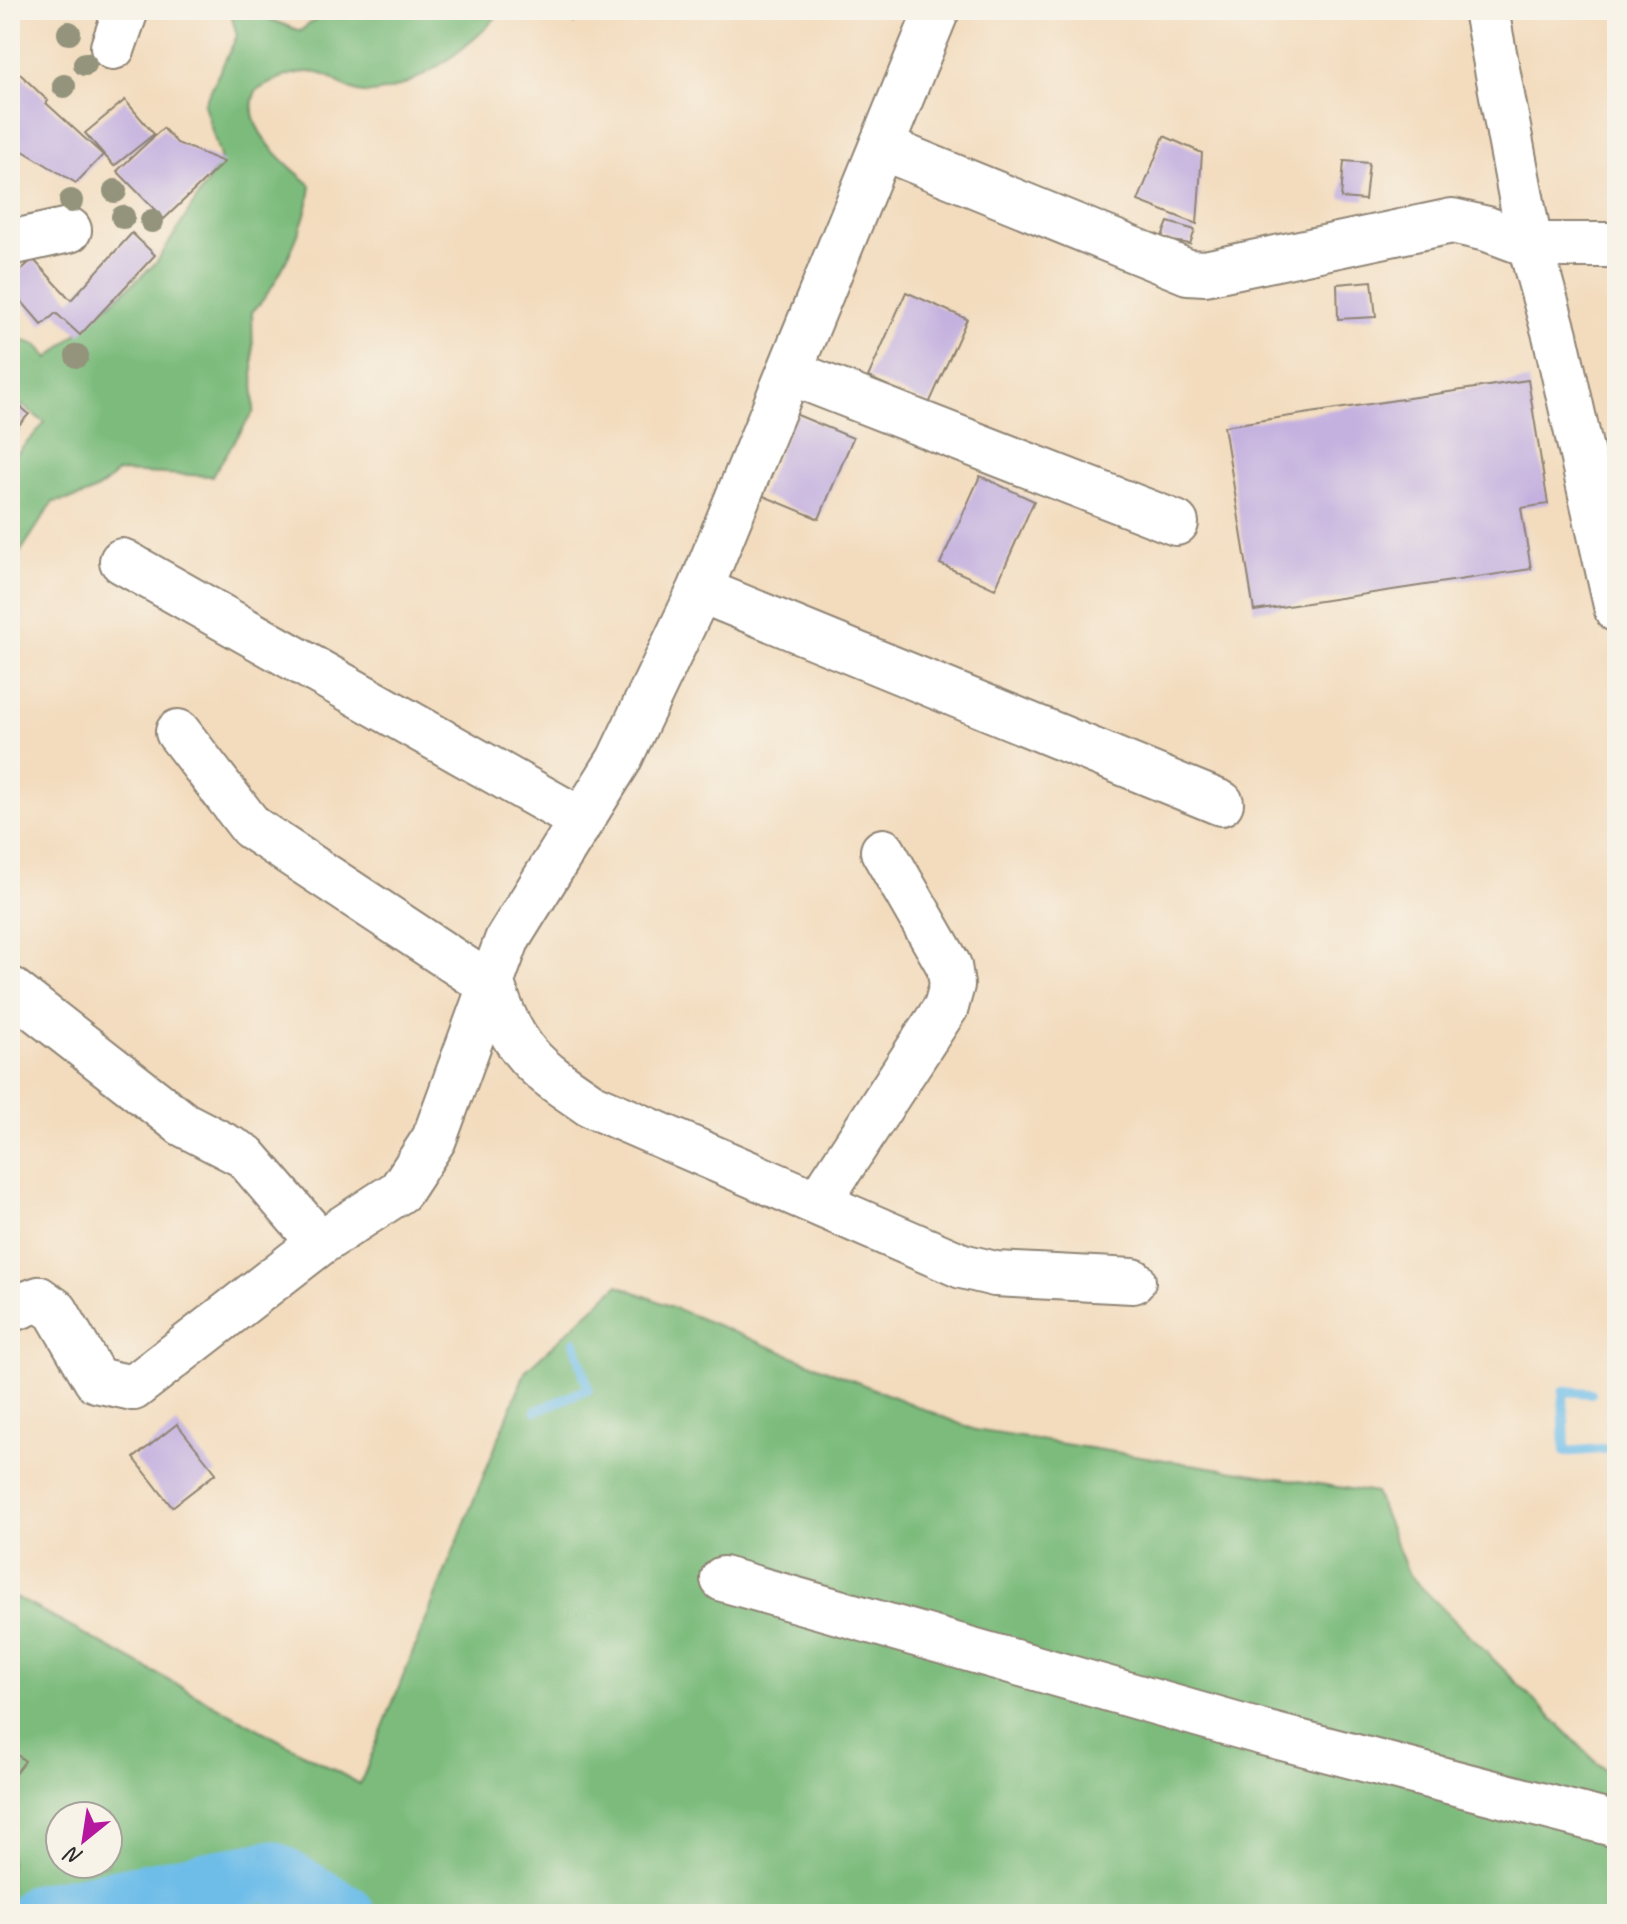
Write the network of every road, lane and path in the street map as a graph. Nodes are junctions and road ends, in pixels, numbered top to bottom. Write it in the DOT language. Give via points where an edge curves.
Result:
graph roads {
  1 [pos="937,10"];
  2 [pos="1486,10"];
  3 [pos="881,147"];
  4 [pos="69,230"];
  5 [pos="10,243"];
  6 [pos="1530,245"];
  7 [pos="1617,245"];
  8 [pos="789,372"];
  9 [pos="1176,523"];
  10 [pos="122,561"];
  11 [pos="700,590"];
  12 [pos="1617,610"];
  13 [pos="178,732"];
  14 [pos="1221,803"];
  15 [pos="581,820"];
  16 [pos="883,851"];
  17 [pos="493,987"];
  18 [pos="10,989"];
  19 [pos="818,1203"];
  20 [pos="320,1243"];
  21 [pos="1133,1281"];
  22 [pos="10,1310"];
  23 [pos="723,1579"];
  24 [pos="1617,1825"];
  1 -- 3 [label="street"];
  2 -- 6 [label="street"];
  3 -- 6 [label="street" via="1188,272 1205,273 1452,221"];
  3 -- 8 [label="street"];
  4 -- 5 [label="street"];
  6 -- 7 [label="street"];
  6 -- 12 [label="street"];
  8 -- 9 [label="street"];
  8 -- 11 [label="street"];
  10 -- 15 [label="street"];
  11 -- 14 [label="street"];
  11 -- 15 [label="street" via="619,760"];
  13 -- 17 [label="street" via="251,827"];
  15 -- 17 [label="street" via="507,940"];
  16 -- 19 [label="street" via="949,966 952,985 946,1007"];
  17 -- 19 [label="street" via="504,1023 521,1051 591,1105"];
  17 -- 20 [label="street" via="419,1166 400,1191"];
  18 -- 20 [label="street" via="183,1124 245,1156"];
  19 -- 21 [label="street" via="962,1266 995,1274"];
  20 -- 22 [label="street" via="133,1388 96,1380 56,1311 39,1299"];
  23 -- 24 [label="street" via="1260,1732"];
}
